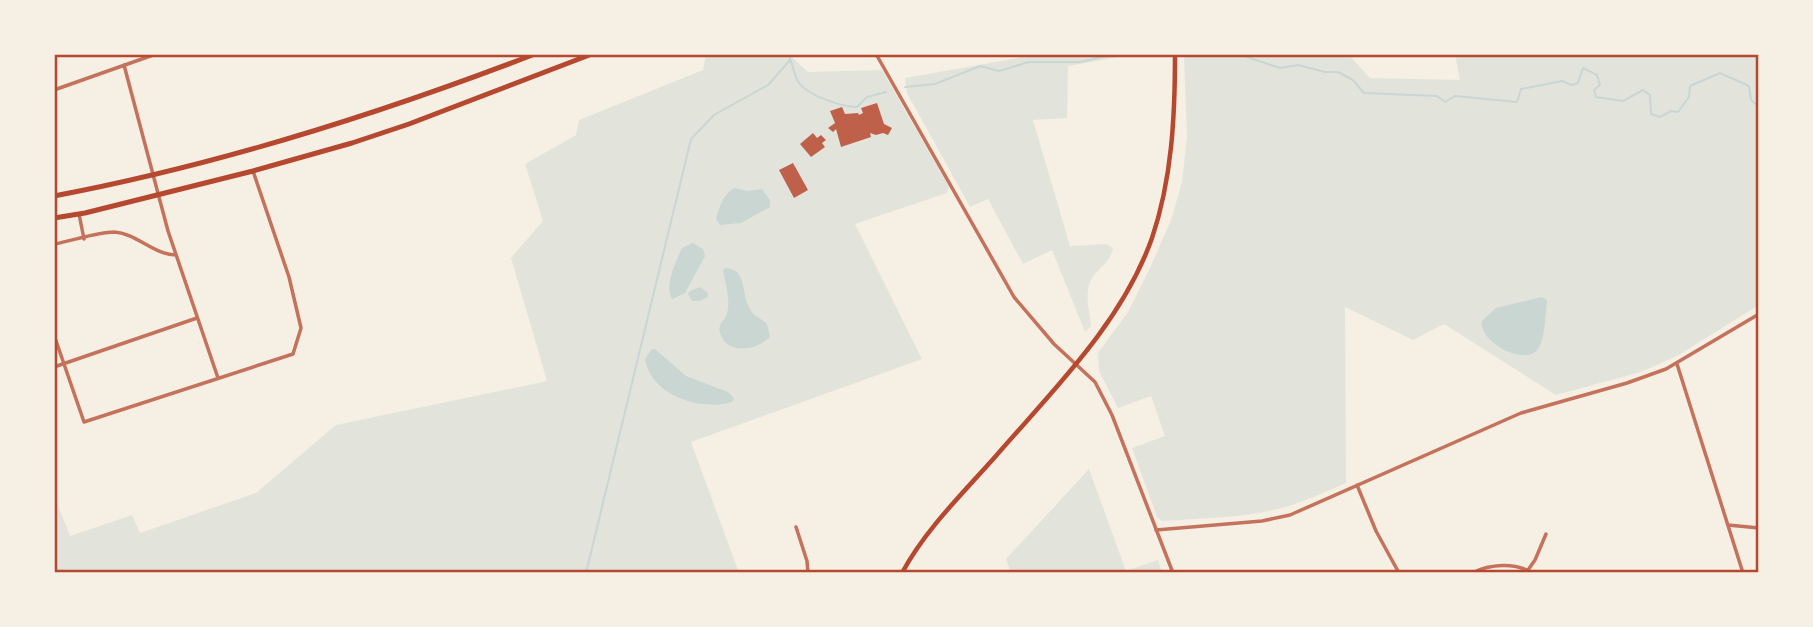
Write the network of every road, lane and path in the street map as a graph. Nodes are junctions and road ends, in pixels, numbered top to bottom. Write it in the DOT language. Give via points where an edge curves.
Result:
graph roads {
  1 [pos="156,54"];
  2 [pos="535,54"];
  3 [pos="592,54"];
  4 [pos="876,54"];
  5 [pos="1175,54"];
  6 [pos="124,65"];
  7 [pos="54,90"];
  8 [pos="253,171"];
  9 [pos="153,175"];
  10 [pos="158,195"];
  11 [pos="54,196"];
  12 [pos="79,214"];
  13 [pos="54,219"];
  14 [pos="84,239"];
  15 [pos="54,244"];
  16 [pos="176,255"];
  17 [pos="1759,314"];
  18 [pos="197,318"];
  19 [pos="54,335"];
  20 [pos="64,363"];
  21 [pos="1076,363"];
  22 [pos="1677,364"];
  23 [pos="54,367"];
  24 [pos="218,378"];
  25 [pos="1357,485"];
  26 [pos="1728,525"];
  27 [pos="796,527"];
  28 [pos="1759,528"];
  29 [pos="1156,530"];
  30 [pos="1546,534"];
  31 [pos="1530,571"];
  32 [pos="808,573"];
  33 [pos="902,573"];
  34 [pos="1173,573"];
  35 [pos="1399,573"];
  36 [pos="1472,573"];
  37 [pos="1743,573"];
  1 -- 6 [label="street"];
  2 -- 9 [label="highway" via="312,133"];
  3 -- 8 [label="highway" via="409,124"];
  4 -- 21 [label="street" via="1014,297"];
  5 -- 21 [label="main road" via="1175,113 1168,170 1152,240 1109,320"];
  6 -- 7 [label="street"];
  6 -- 9 [label="street"];
  8 -- 10 [label="highway"];
  8 -- 24 [label="street" via="301,327 293,354"];
  9 -- 10 [label="street"];
  9 -- 11 [label="highway"];
  10 -- 12 [label="highway"];
  10 -- 16 [label="street"];
  12 -- 13 [label="highway"];
  12 -- 14 [label="street"];
  14 -- 15 [label="street"];
  14 -- 16 [label="street" via="115,232"];
  16 -- 18 [label="street"];
  17 -- 22 [label="street"];
  18 -- 20 [label="street"];
  18 -- 24 [label="street"];
  19 -- 20 [label="street"];
  20 -- 23 [label="street"];
  20 -- 24 [label="street" via="84,422"];
  21 -- 29 [label="street" via="1095,382 1112,415"];
  21 -- 33 [label="main road" via="946,512"];
  22 -- 25 [label="street" via="1521,414"];
  22 -- 26 [label="street"];
  25 -- 29 [label="street" via="1276,518"];
  25 -- 35 [label="street"];
  26 -- 28 [label="street"];
  26 -- 37 [label="street"];
  27 -- 32 [label="street"];
  29 -- 34 [label="street"];
  30 -- 31 [label="street"];
  31 -- 36 [label="street" via="1495,565"];
}
